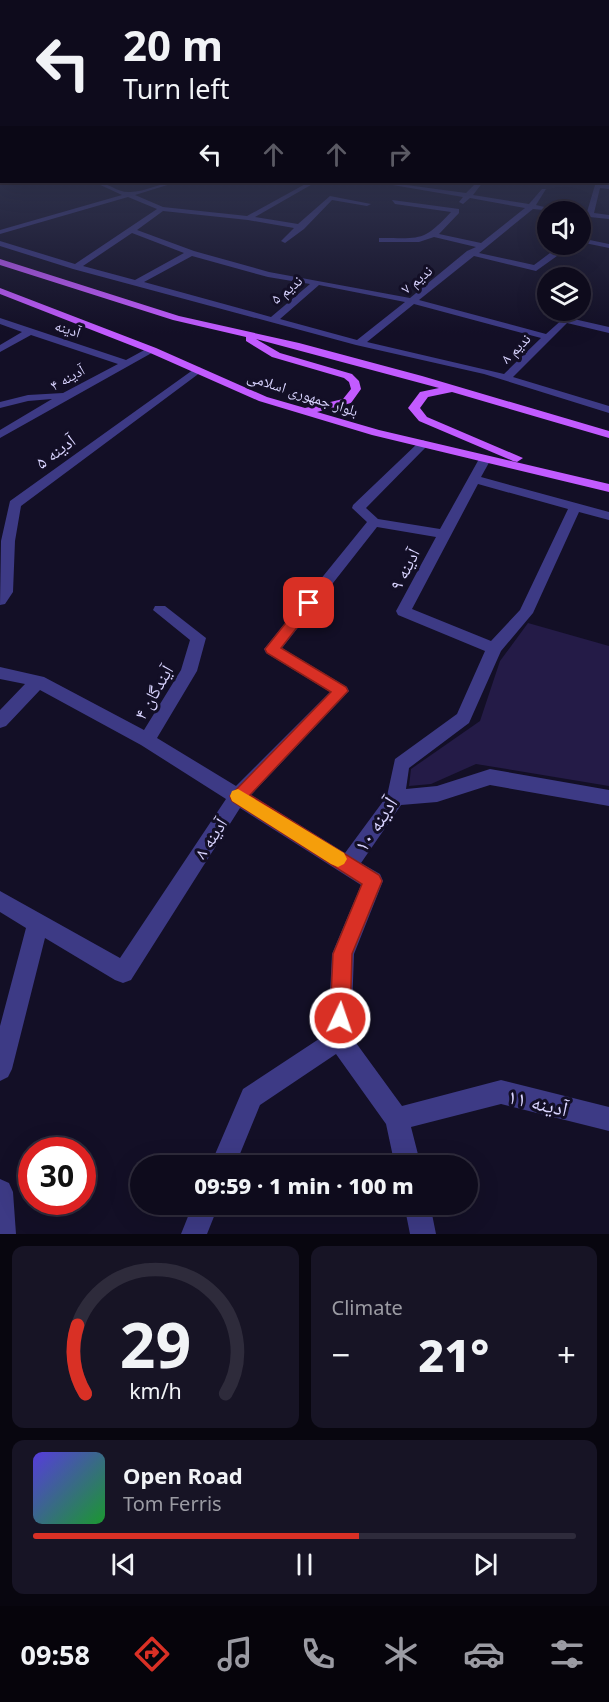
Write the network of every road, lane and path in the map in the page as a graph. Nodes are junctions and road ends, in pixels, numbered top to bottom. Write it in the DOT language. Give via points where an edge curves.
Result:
graph roads {
  1 [pos="49,218"];
  2 [pos="149,218"];
  3 [pos="236,218"];
  4 [pos="310,218"];
  5 [pos="450,218"];
  6 [pos="517,218"];
  7 [pos="248,219"];
  8 [pos="301,227"];
  9 [pos="131,230"];
  10 [pos="0,232"];
  11 [pos="434,235"];
  12 [pos="382,240"];
  13 [pos="285,241"];
  14 [pos="591,242"];
  15 [pos="0,243"];
  16 [pos="480,245"];
  17 [pos="609,246"];
  18 [pos="191,253"];
  19 [pos="470,253"];
  20 [pos="553,255"];
  21 [pos="0,262"];
  22 [pos="76,267"];
  23 [pos="318,282"];
  24 [pos="136,283"];
  25 [pos="0,291"];
  26 [pos="411,301"];
  27 [pos="273,320"];
  28 [pos="0,321"];
  29 [pos="609,330"];
  30 [pos="30,331"];
  31 [pos="237,332"];
  32 [pos="547,337"];
  33 [pos="359,343"];
  34 [pos="0,349"];
  35 [pos="152,350"];
  36 [pos="126,363"];
  37 [pos="197,369"];
  38 [pos="506,378"];
  39 [pos="452,388"];
  40 [pos="65,395"];
  41 [pos="0,405"];
  42 [pos="609,410"];
  43 [pos="303,411"];
  44 [pos="0,435"];
  45 [pos="609,435"];
  46 [pos="423,444"];
  47 [pos="485,459"];
  48 [pos="567,478"];
  49 [pos="474,479"];
  50 [pos="609,488"];
  51 [pos="575,507"];
  52 [pos="609,516"];
  53 [pos="374,522"];
  54 [pos="442,534"];
  55 [pos="0,600"];
  56 [pos="160,610"];
  57 [pos="494,648"];
  58 [pos="0,673"];
  59 [pos="38,681"];
  60 [pos="0,721"];
  61 [pos="147,740"];
  62 [pos="238,796"];
  63 [pos="396,798"];
  64 [pos="609,798"];
  65 [pos="348,865"];
  66 [pos="0,901"];
  67 [pos="38,923"];
  68 [pos="339,1040"];
  69 [pos="0,1069"];
  70 [pos="397,1119"];
  71 [pos="609,1119"];
  72 [pos="227,1155"];
  73 [pos="405,1155"];
  74 [pos="0,1192"];
  75 [pos="202,1215"];
  76 [pos="419,1215"];
  77 [pos="3,1234"];
  78 [pos="194,1234"];
  79 [pos="423,1234"];
  1 -- 10 [label="street"];
  2 -- 9 [label="street"];
  3 -- 7 [label="street"];
  4 -- 8 [label="street"];
  5 -- 11 [label="street"];
  6 -- 16 [label="street, ندیم ۷"];
  7 -- 8 [label="street"];
  8 -- 13 [label="street"];
  9 -- 18 [label="street"];
  9 -- 22 [label="street"];
  11 -- 12 [label="street" via="419,240"];
  11 -- 16 [label="street"];
  14 -- 17 [label="street"];
  15 -- 22 [label="street"];
  16 -- 19 [label="street, ندیم ۷"];
  18 -- 23 [label="street" via="268,274"];
  18 -- 24 [label="street"];
  19 -- 20 [label="street" via="536,268"];
  19 -- 26 [label="street, ندیم ۷"];
  21 -- 31 [label="main road" via="176,318"];
  22 -- 24 [label="street"];
  23 -- 26 [label="street"];
  23 -- 27 [label="street, ندیم ۵"];
  24 -- 27 [label="street"];
  25 -- 35 [label="main road, بلوار جمهوری اسلامی"];
  26 -- 32 [label="street"];
  26 -- 33 [label="street, ندیم ۷"];
  27 -- 33 [label="street"];
  28 -- 30 [label="street, آدینه"];
  29 -- 32 [label="street, ندیم ۸" via="565,320"];
  30 -- 34 [label="street"];
  30 -- 36 [label="street, آدینه"];
  31 -- 39 [label="main road"];
  31 -- 43 [label="main road" via="276,355 354,381 356,389 347,401"];
  32 -- 38 [label="street, ندیم ۸"];
  33 -- 38 [label="street"];
  35 -- 36 [label="street, آدینه ۴"];
  35 -- 37 [label="main road, بلوار جمهوری اسلامی"];
  36 -- 40 [label="street, آدینه ۴"];
  37 -- 43 [label="main road, بلوار جمهوری اسلامی" via="263,399"];
  37 -- 55 [label="street, آدینه ۵" via="15,504 8,542 6,592"];
  38 -- 42 [label="street"];
  39 -- 45 [label="main road"];
  39 -- 48 [label="main road" via="424,394 414,408 423,419 457,435"];
  40 -- 41 [label="street"];
  40 -- 44 [label="street, آدینه ۴"];
  43 -- 46 [label="main road, بلوار جمهوری اسلامی"];
  46 -- 47 [label="main road, بلوار جمهوری اسلامی"];
  46 -- 53 [label="street" via="358,508"];
  47 -- 48 [label="main road, بلوار جمهوری اسلامی"];
  47 -- 49 [label="street, آدینه ۹"];
  48 -- 50 [label="main road, بلوار جمهوری اسلامی"];
  49 -- 51 [label="street"];
  49 -- 54 [label="street, آدینه ۹"];
  51 -- 52 [label="street"];
  51 -- 57 [label="street, آدینه ۱۰" via="526,613"];
  53 -- 54 [label="street"];
  53 -- 62 [label="street, آدینه ۸" via="272,649 341,691"];
  54 -- 57 [label="street, آدینه ۹" via="403,611"];
  56 -- 61 [label="street, آیندگان ۴" via="198,638 189,671"];
  57 -- 63 [label="street, آدینه ۱۰" via="464,718 401,764"];
  58 -- 59 [label="street"];
  59 -- 60 [label="street"];
  59 -- 61 [label="street"];
  61 -- 62 [label="street"];
  62 -- 65 [label="street"];
  62 -- 67 [label="street, آدینه ۸" via="123,972"];
  63 -- 64 [label="street" via="437,794 490,777"];
  63 -- 65 [label="street, آدینه ۱۰"];
  65 -- 68 [label="street, آدینه ۱۰" via="373,881 343,954"];
  66 -- 67 [label="street"];
  67 -- 69 [label="street"];
  68 -- 70 [label="street"];
  68 -- 72 [label="street" via="251,1097"];
  70 -- 71 [label="street, آدینه ۱۱" via="501,1092"];
  70 -- 73 [label="street"];
  74 -- 77 [label="street"];
  75 -- 78 [label="street"];
  76 -- 79 [label="street"];
}
